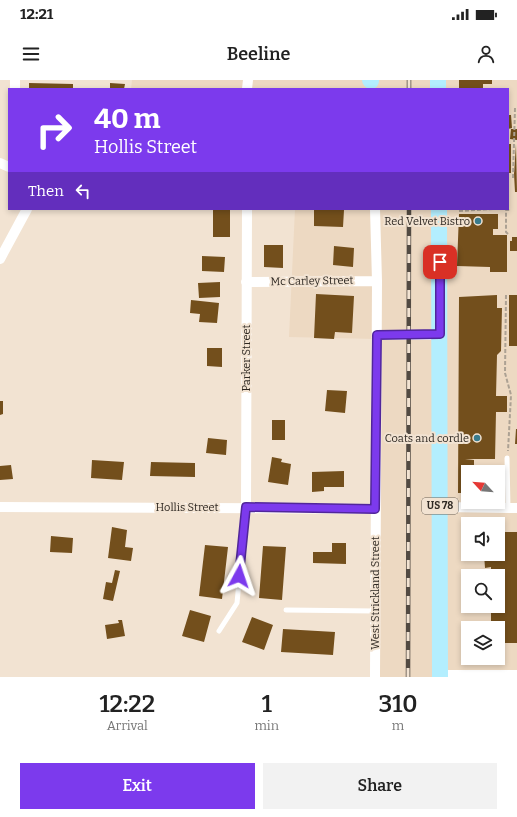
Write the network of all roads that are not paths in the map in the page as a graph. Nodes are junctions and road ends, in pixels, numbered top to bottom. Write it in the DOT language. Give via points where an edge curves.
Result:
graph roads {
  1 [pos="27,210"];
  2 [pos="246,210"];
  3 [pos="375,210"];
  4 [pos="439,210"];
  5 [pos="0,259"];
  6 [pos="377,281"];
  7 [pos="246,282"];
  8 [pos="440,334"];
  9 [pos="377,335"];
  10 [pos="507,458"];
  11 [pos="440,506"];
  12 [pos="0,507"];
  13 [pos="246,507"];
  14 [pos="512,508"];
  15 [pos="375,509"];
  16 [pos="286,610"];
  17 [pos="375,611"];
  18 [pos="219,631"];
  19 [pos="440,676"];
  20 [pos="517,676"];
  21 [pos="375,677"];
  1 -- 5 [label="street"];
  2 -- 7 [label="street, Parker Street"];
  3 -- 6 [label="street, West Strickland Street"];
  4 -- 8 [label="main road, US 78"];
  6 -- 7 [label="street, Mc Carley Street"];
  6 -- 9 [label="street, West Strickland Street"];
  7 -- 13 [label="street, Parker Street"];
  8 -- 9 [label="street"];
  8 -- 11 [label="main road, US 78"];
  9 -- 15 [label="street, West Strickland Street"];
  10 -- 14 [label="lane"];
  11 -- 14 [label="street"];
  11 -- 19 [label="main road, US 78"];
  12 -- 13 [label="street, Hollis Street"];
  13 -- 15 [label="street, Hollis Street"];
  13 -- 18 [label="lane" via="237,603"];
  15 -- 17 [label="street, West Strickland Street"];
  16 -- 17 [label="lane"];
  17 -- 21 [label="street, West Strickland Street"];
  19 -- 20 [label="street"];
}
